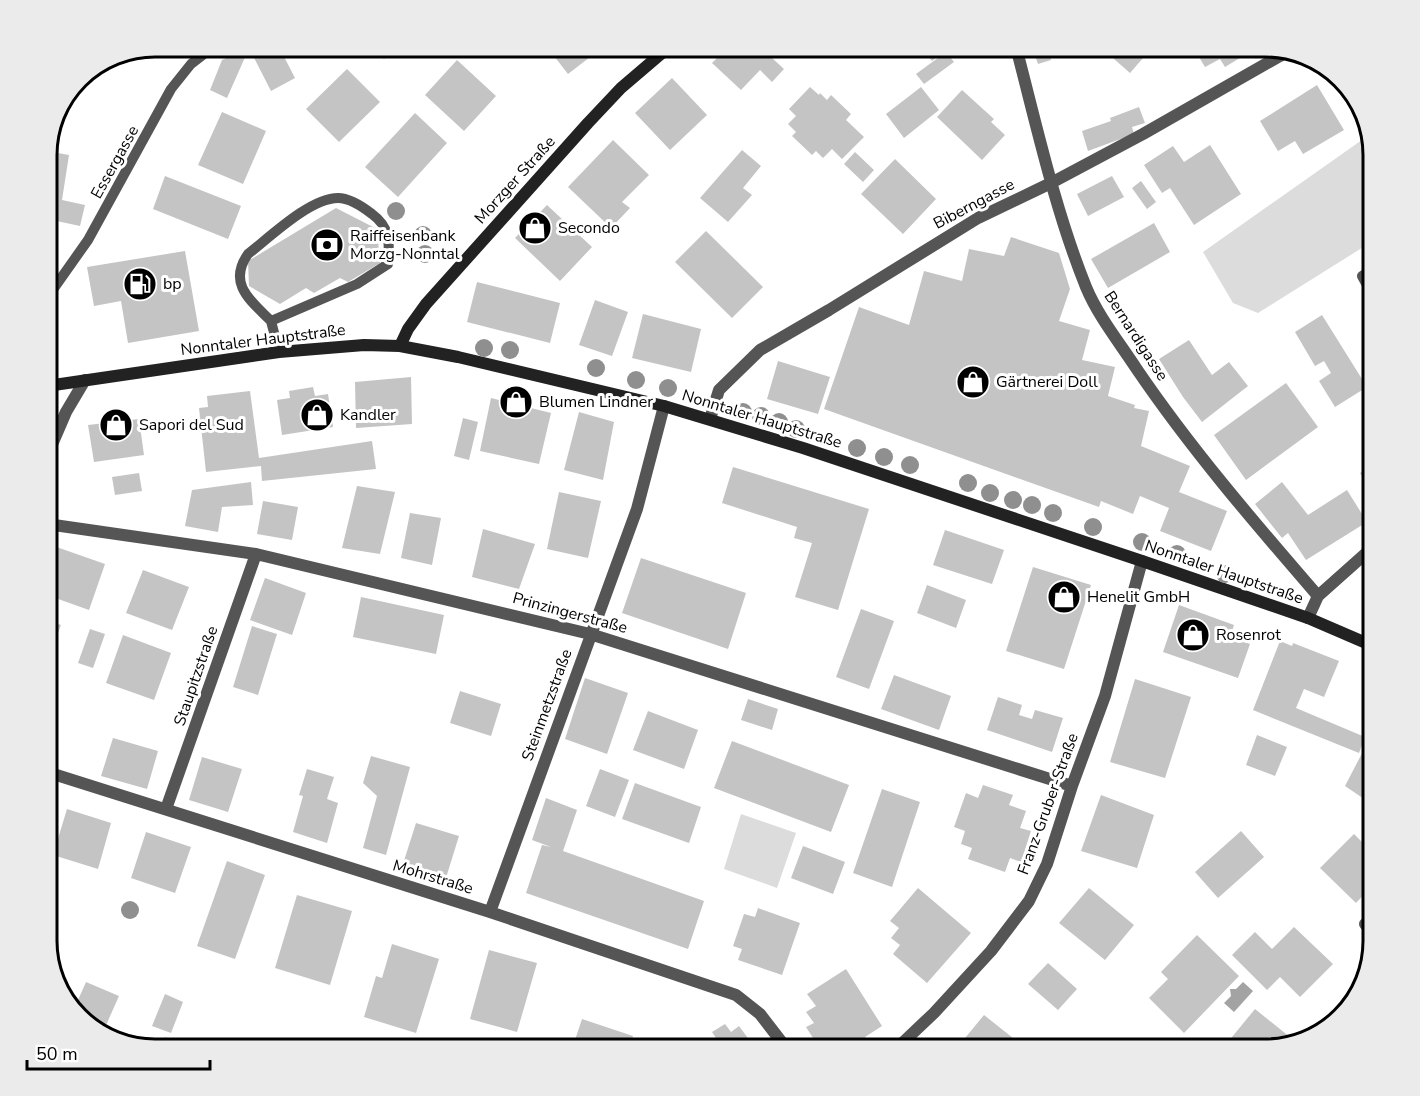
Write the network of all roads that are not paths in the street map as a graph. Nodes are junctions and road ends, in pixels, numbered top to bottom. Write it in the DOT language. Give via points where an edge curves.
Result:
graph roads {
  1 [pos="200,57"];
  2 [pos="656,57"];
  3 [pos="1019,57"];
  4 [pos="1276,58"];
  5 [pos="1051,183"];
  6 [pos="57,284"];
  7 [pos="271,321"];
  8 [pos="400,346"];
  9 [pos="279,352"];
  10 [pos="85,380"];
  11 [pos="57,384"];
  12 [pos="664,406"];
  13 [pos="710,419"];
  14 [pos="57,433"];
  15 [pos="57,525"];
  16 [pos="256,554"];
  17 [pos="1363,557"];
  18 [pos="1142,561"];
  19 [pos="1318,596"];
  20 [pos="1308,618"];
  21 [pos="590,634"];
  22 [pos="1363,641"];
  23 [pos="57,775"];
  24 [pos="1072,786"];
  25 [pos="166,809"];
  26 [pos="490,912"];
  27 [pos="779,1039"];
  28 [pos="907,1039"];
  1 -- 6 [label="lane, Essergasse" via="171,89 88,240"];
  2 -- 8 [label="main road, Morzger Straße" via="588,123 426,304"];
  3 -- 5 [label="street, Bernardigasse"];
  4 -- 5 [label="street, Biberngasse"];
  5 -- 13 [label="street, Biberngasse" via="978,218 760,350 719,390"];
  5 -- 19 [label="street, Bernardigasse" via="1087,288 1103,319 1169,416 1221,483"];
  7 -- 7 [label="lane" via="357,284 388,264 390,245 382,222 360,205 340,198 324,200 248,254 239,275 243,293"];
  7 -- 9 [label="lane"];
  8 -- 9 [label="main road, Nonntaler Hauptstraße"];
  8 -- 12 [label="main road, Nonntaler Hauptstraße"];
  9 -- 10 [label="main road, Nonntaler Hauptstraße"];
  10 -- 11 [label="main road, Nonntaler Hauptstraße"];
  10 -- 14 [label="street"];
  12 -- 13 [label="main road, Nonntaler Hauptstraße"];
  12 -- 21 [label="street, Steinmetzstraße" via="638,506"];
  13 -- 18 [label="main road, Nonntaler Hauptstraße"];
  15 -- 16 [label="street, Prinzingerstraße"];
  16 -- 21 [label="street, Prinzingerstraße"];
  16 -- 25 [label="street, Staupitzstraße"];
  17 -- 19 [label="street"];
  18 -- 20 [label="main road, Nonntaler Hauptstraße"];
  18 -- 24 [label="street, Franz-Gruber-Straße" via="1106,696"];
  19 -- 20 [label="street"];
  20 -- 22 [label="main road, Nonntaler Hauptstraße"];
  21 -- 24 [label="street, Prinzingerstraße"];
  21 -- 26 [label="street, Steinmetzstraße"];
  23 -- 25 [label="street, Mohrstraße"];
  24 -- 28 [label="street, Franz-Gruber-Straße" via="1047,864 1029,901 991,951"];
  25 -- 26 [label="street, Mohrstraße"];
  26 -- 27 [label="street, Mohrstraße" via="736,995 760,1014"];
}
